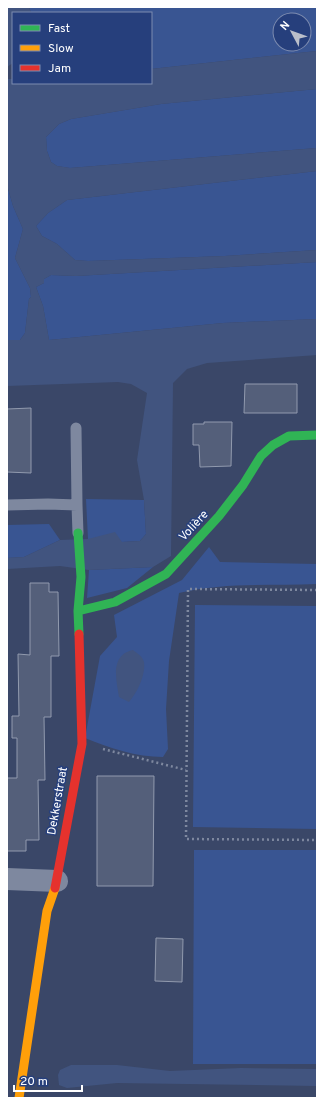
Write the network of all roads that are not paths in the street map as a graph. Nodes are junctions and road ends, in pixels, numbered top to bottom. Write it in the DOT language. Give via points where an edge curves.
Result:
graph roads {
  1 [pos="76,428"];
  2 [pos="317,435"];
  3 [pos="7,505"];
  4 [pos="76,505"];
  5 [pos="78,533"];
  6 [pos="78,611"];
  7 [pos="7,879"];
  8 [pos="57,881"];
  9 [pos="19,1098"];
  1 -- 4 [label="lane, Dekkerstraat"];
  2 -- 6 [label="street, Volière" via="289,436 274,444 261,456 219,516 166,574 115,602"];
  3 -- 4 [label="lane"];
  4 -- 5 [label="lane, Dekkerstraat"];
  5 -- 6 [label="street, Dekkerstraat" via="81,577"];
  6 -- 8 [label="street, Dekkerstraat" via="82,744"];
  7 -- 8 [label="street"];
  8 -- 9 [label="street, Dekkerstraat" via="47,910"];
}
